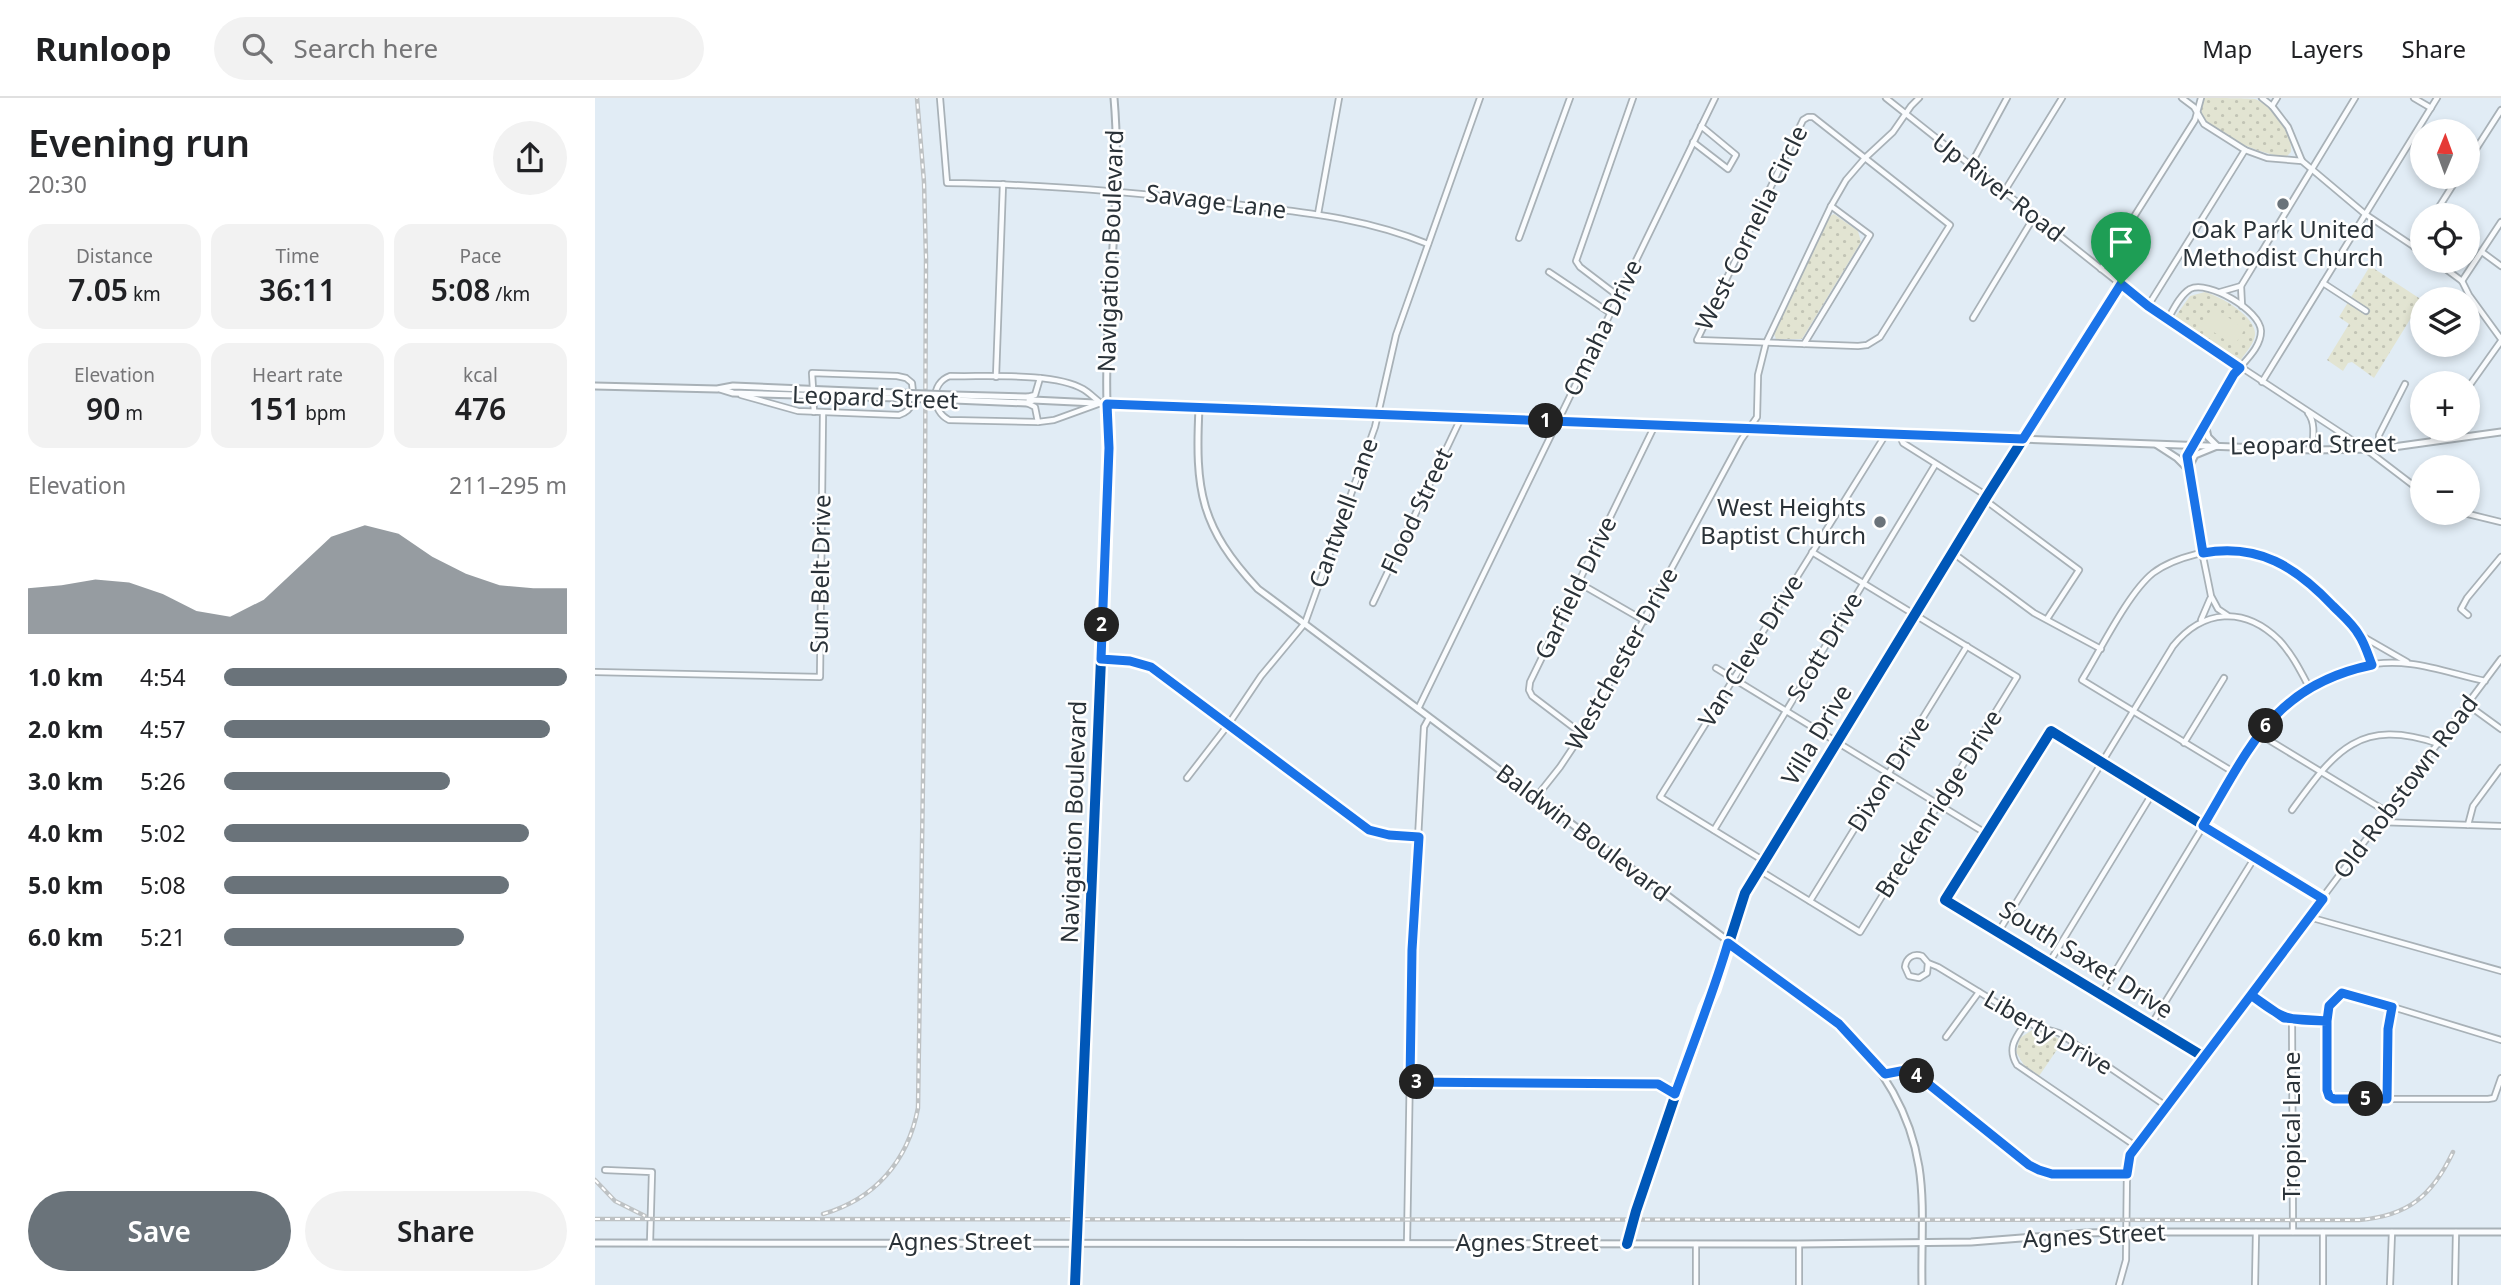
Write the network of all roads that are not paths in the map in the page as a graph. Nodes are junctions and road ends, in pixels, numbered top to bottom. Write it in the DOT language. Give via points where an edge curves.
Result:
graph roads {
  1 [pos="940,98"];
  2 [pos="1114,98"];
  3 [pos="1339,98"];
  4 [pos="1480,98"];
  5 [pos="1570,98"];
  6 [pos="1633,98"];
  7 [pos="1715,98"];
  8 [pos="1886,98"];
  9 [pos="1912,98"];
  10 [pos="1919,98"];
  11 [pos="2007,98"];
  12 [pos="2062,98"];
  13 [pos="2182,98"];
  14 [pos="2201,98"];
  15 [pos="2262,98"];
  16 [pos="2277,98"];
  17 [pos="2355,98"];
  18 [pos="2414,98"];
  19 [pos="2437,98"];
  20 [pos="1911,106"];
  21 [pos="2272,106"];
  22 [pos="2431,108"];
  23 [pos="2501,110"];
  24 [pos="2196,112"];
  25 [pos="1906,115"];
  26 [pos="1701,126"];
  27 [pos="1693,142"];
  28 [pos="2480,143"];
  29 [pos="2245,150"];
  30 [pos="1865,158"];
  31 [pos="2302,161"];
  32 [pos="1971,166"];
  33 [pos="2313,169"];
  34 [pos="1003,184"];
  35 [pos="1115,190"];
  36 [pos="2004,192"];
  37 [pos="1831,206"];
  38 [pos="1318,214"];
  39 [pos="2365,214"];
  40 [pos="2034,217"];
  41 [pos="2501,222"];
  42 [pos="1519,238"];
  43 [pos="1429,244"];
  44 [pos="2410,244"];
  45 [pos="2482,252"];
  46 [pos="2501,267"];
  47 [pos="2101,269"];
  48 [pos="1549,272"];
  49 [pos="2451,273"];
  50 [pos="2462,281"];
  51 [pos="2323,283"];
  52 [pos="2121,284"];
  53 [pos="2241,286"];
  54 [pos="2220,293"];
  55 [pos="1618,296"];
  56 [pos="2148,306"];
  57 [pos="2242,307"];
  58 [pos="2367,311"];
  59 [pos="1610,313"];
  60 [pos="1973,318"];
  61 [pos="2168,319"];
  62 [pos="2501,340"];
  63 [pos="1766,343"];
  64 [pos="1803,344"];
  65 [pos="2240,368"];
  66 [pos="2479,371"];
  67 [pos="996,377"];
  68 [pos="1040,378"];
  69 [pos="2262,382"];
  70 [pos="2405,384"];
  71 [pos="595,386"];
  72 [pos="717,389"];
  73 [pos="813,392"];
  74 [pos="733,393"];
  75 [pos="1029,400"];
  76 [pos="1104,404"];
  77 [pos="1199,408"];
  78 [pos="2305,410"];
  79 [pos="814,412"];
  80 [pos="824,413"];
  81 [pos="1378,415"];
  82 [pos="1461,418"];
  83 [pos="1558,421"];
  84 [pos="1038,422"];
  85 [pos="1655,424"];
  86 [pos="2205,424"];
  87 [pos="1750,428"];
  88 [pos="2501,432"];
  89 [pos="1886,434"];
  90 [pos="1899,434"];
  91 [pos="2480,435"];
  92 [pos="2023,439"];
  93 [pos="2432,441"];
  94 [pos="2156,444"];
  95 [pos="2192,445"];
  96 [pos="2217,446"];
  97 [pos="2379,449"];
  98 [pos="2312,450"];
  99 [pos="2367,450"];
  100 [pos="1935,464"];
  101 [pos="2188,470"];
  102 [pos="2410,483"];
  103 [pos="1986,498"];
  104 [pos="2480,517"];
  105 [pos="2501,522"];
  106 [pos="1812,552"];
  107 [pos="1952,553"];
  108 [pos="2203,553"];
  109 [pos="2501,556"];
  110 [pos="1579,583"];
  111 [pos="1863,583"];
  112 [pos="2211,596"];
  113 [pos="1373,603"];
  114 [pos="1915,614"];
  115 [pos="2468,615"];
  116 [pos="2231,616"];
  117 [pos="2046,619"];
  118 [pos="1645,621"];
  119 [pos="1304,623"];
  120 [pos="2198,623"];
  121 [pos="2359,634"];
  122 [pos="1967,646"];
  123 [pos="2101,649"];
  124 [pos="1101,659"];
  125 [pos="2501,659"];
  126 [pos="2411,664"];
  127 [pos="2372,665"];
  128 [pos="1716,668"];
  129 [pos="595,672"];
  130 [pos="2224,678"];
  131 [pos="1735,679"];
  132 [pos="2485,681"];
  133 [pos="2309,687"];
  134 [pos="2468,705"];
  135 [pos="1417,710"];
  136 [pos="1786,711"];
  137 [pos="2133,712"];
  138 [pos="1429,718"];
  139 [pos="1228,724"];
  140 [pos="2501,729"];
  141 [pos="1582,734"];
  142 [pos="2259,734"];
  143 [pos="1837,742"];
  144 [pos="2184,743"];
  145 [pos="2439,744"];
  146 [pos="2102,762"];
  147 [pos="2501,768"];
  148 [pos="2321,770"];
  149 [pos="2235,773"];
  150 [pos="1890,774"];
  151 [pos="1187,778"];
  152 [pos="2152,794"];
  153 [pos="1537,796"];
  154 [pos="1938,804"];
  155 [pos="2292,810"];
  156 [pos="2386,812"];
  157 [pos="2379,822"];
  158 [pos="2468,825"];
  159 [pos="2203,826"];
  160 [pos="2501,826"];
  161 [pos="1714,830"];
  162 [pos="1987,834"];
  163 [pos="1419,837"];
  164 [pos="2255,857"];
  165 [pos="1764,861"];
  166 [pos="1759,870"];
  167 [pos="2323,899"];
  168 [pos="1810,901"];
  169 [pos="2309,917"];
  170 [pos="1999,931"];
  171 [pos="1728,943"];
  172 [pos="1928,963"];
  173 [pos="2049,963"];
  174 [pos="2501,971"];
  175 [pos="1979,992"];
  176 [pos="2101,995"];
  177 [pos="2251,995"];
  178 [pos="2392,1007"];
  179 [pos="2292,1020"];
  180 [pos="2027,1021"];
  181 [pos="2327,1021"];
  182 [pos="2151,1025"];
  183 [pos="1946,1037"];
  184 [pos="2501,1041"];
  185 [pos="2204,1058"];
  186 [pos="1885,1074"];
  187 [pos="2501,1078"];
  188 [pos="1410,1082"];
  189 [pos="1675,1094"];
  190 [pos="2387,1099"];
  191 [pos="2166,1106"];
  192 [pos="2137,1147"];
  193 [pos="605,1170"];
  194 [pos="2127,1174"];
  195 [pos="2128,1232"];
  196 [pos="2256,1232"];
  197 [pos="2293,1232"];
  198 [pos="2323,1232"];
  199 [pos="2392,1232"];
  200 [pos="2456,1232"];
  201 [pos="2501,1232"];
  202 [pos="1921,1242"];
  203 [pos="595,1243"];
  204 [pos="650,1243"];
  205 [pos="1077,1243"];
  206 [pos="1407,1243"];
  207 [pos="1696,1243"];
  208 [pos="1627,1244"];
  209 [pos="1800,1244"];
  210 [pos="1075,1285"];
  211 [pos="1696,1285"];
  212 [pos="1799,1285"];
  213 [pos="1922,1285"];
  214 [pos="2119,1285"];
  215 [pos="2255,1285"];
  216 [pos="2323,1285"];
  217 [pos="2390,1285"];
  218 [pos="2455,1285"];
  1 -- 34 [label="street, Savage Lane" via="947,183"];
  2 -- 35 [label="main road, Navigation Boulevard"];
  3 -- 38 [label="street, Savage Lane"];
  4 -- 43 [label="street, Cantwell Lane"];
  5 -- 42 [label="street"];
  6 -- 55 [label="street" via="1576,261"];
  7 -- 26 [label="street, Omaha Drive"];
  8 -- 25 [label="street, Up River Road"];
  9 -- 20 [label="street"];
  10 -- 20 [label="street"];
  11 -- 32 [label="street"];
  12 -- 36 [label="street"];
  13 -- 24 [label="street"];
  14 -- 24 [label="street"];
  15 -- 21 [label="street"];
  16 -- 21 [label="street"];
  17 -- 33 [label="street"];
  18 -- 22 [label="street"];
  19 -- 22 [label="street"];
  20 -- 25 [label="street, Westchester Drive"];
  21 -- 31 [label="street" via="2288,127"];
  22 -- 39 [label="street"];
  23 -- 28 [label="street"];
  24 -- 29 [label="street" via="2204,124"];
  24 -- 47 [label="street"];
  25 -- 30 [label="street, Westchester Drive"];
  25 -- 32 [label="street, Up River Road"];
  26 -- 27 [label="street, Omaha Drive"];
  26 -- 27 [label="street" via="1736,155 1728,169"];
  27 -- 55 [label="street, Omaha Drive"];
  29 -- 31 [label="street" via="2267,158"];
  29 -- 56 [label="street"];
  30 -- 37 [label="street, Westchester Drive"];
  30 -- 63 [label="street, West Cornelia Circle" via="1813,117 1803,120 1697,340"];
  30 -- 64 [label="street" via="1950,225 1880,337 1867,345"];
  31 -- 33 [label="street"];
  32 -- 36 [label="street, Up River Road"];
  33 -- 39 [label="street"];
  33 -- 53 [label="street"];
  34 -- 35 [label="street, Savage Lane"];
  34 -- 67 [label="street"];
  35 -- 38 [label="street, Savage Lane"];
  35 -- 76 [label="main road, Navigation Boulevard"];
  36 -- 40 [label="street, Up River Road"];
  37 -- 63 [label="street, Westchester Drive"];
  37 -- 64 [label="street" via="1870,235"];
  38 -- 43 [label="street, Savage Lane" via="1385,228"];
  39 -- 44 [label="street"];
  39 -- 51 [label="street"];
  40 -- 47 [label="street, Up River Road"];
  40 -- 60 [label="street"];
  41 -- 45 [label="street"];
  43 -- 81 [label="street, Cantwell Lane" via="1396,335"];
  45 -- 46 [label="street"];
  45 -- 50 [label="street"];
  47 -- 52 [label="street, Up River Road"];
  48 -- 59 [label="street"];
  49 -- 50 [label="street"];
  50 -- 62 [label="street"];
  51 -- 58 [label="street"];
  51 -- 69 [label="street"];
  52 -- 56 [label="street, Up River Road"];
  52 -- 92 [label="street, Villa Drive"];
  53 -- 54 [label="street"];
  53 -- 57 [label="street"];
  54 -- 57 [label="street"];
  54 -- 61 [label="street" via="2209,287 2191,289"];
  55 -- 59 [label="street, Omaha Drive"];
  56 -- 61 [label="street, Up River Road"];
  57 -- 65 [label="street" via="2255,316 2261,331"];
  59 -- 83 [label="street, Omaha Drive"];
  61 -- 65 [label="street, Up River Road"];
  62 -- 66 [label="street"];
  63 -- 64 [label="street"];
  63 -- 87 [label="street, Westchester Drive" via="1758,375 1757,417"];
  65 -- 69 [label="street, Up River Road"];
  65 -- 86 [label="street"];
  67 -- 68 [label="street"];
  67 -- 84 [label="street" via="942,379 937,385 936,408 949,420"];
  68 -- 75 [label="street"];
  68 -- 76 [label="street" via="1083,388"];
  69 -- 78 [label="street, Up River Road"];
  70 -- 97 [label="street" via="2379,435"];
  71 -- 72 [label="main road, Leopard Street"];
  72 -- 73 [label="main road, Leopard Street"];
  72 -- 74 [label="main road, Leopard Street"];
  73 -- 74 [label="main road, Leopard Street"];
  73 -- 75 [label="main road, Leopard Street, bridge"];
  73 -- 79 [label="street"];
  73 -- 80 [label="street" via="812,373 897,376 912,383 908,412"];
  74 -- 79 [label="street"];
  75 -- 76 [label="main road, Leopard Street"];
  75 -- 84 [label="street"];
  76 -- 77 [label="main road, Leopard Street"];
  76 -- 84 [label="street"];
  76 -- 124 [label="street, Navigation Boulevard" via="1109,448"];
  77 -- 81 [label="main road, Leopard Street"];
  77 -- 119 [label="main road, Baldwin Boulevard" via="1196,459 1210,521 1239,569"];
  78 -- 98 [label="street" via="2311,418"];
  78 -- 99 [label="street, Up River Road"];
  79 -- 80 [label="street"];
  80 -- 129 [label="street, Sun Belt Drive" via="820,677"];
  81 -- 82 [label="main road, Leopard Street"];
  81 -- 119 [label="street, Cantwell Lane"];
  82 -- 83 [label="main road, Leopard Street"];
  82 -- 113 [label="street, Flood Street"];
  83 -- 85 [label="main road, Leopard Street"];
  83 -- 135 [label="street, Omaha Drive"];
  85 -- 87 [label="main road, Leopard Street"];
  85 -- 110 [label="street, Garfield Drive"];
  86 -- 95 [label="street"];
  86 -- 96 [label="main road" via="2208,437"];
  87 -- 89 [label="main road, Leopard Street"];
  87 -- 118 [label="street, Westchester Drive"];
  88 -- 91 [label="main road, Leopard Street"];
  89 -- 90 [label="main road, Leopard Street"];
  89 -- 106 [label="street, Van Cleve Drive"];
  90 -- 92 [label="main road, Leopard Street"];
  90 -- 100 [label="street" via="1903,443"];
  92 -- 94 [label="main road, Leopard Street"];
  92 -- 103 [label="street, Villa Drive"];
  93 -- 97 [label="main road, Leopard Street"];
  94 -- 95 [label="main road, Leopard Street"];
  94 -- 101 [label="main road"];
  95 -- 96 [label="main road, Leopard Street"];
  95 -- 101 [label="street"];
  96 -- 98 [label="main road, Leopard Street"];
  96 -- 101 [label="main road" via="2195,455"];
  97 -- 99 [label="main road, Leopard Street"];
  98 -- 99 [label="main road, Leopard Street"];
  99 -- 102 [label="street, Up River Road"];
  100 -- 103 [label="street"];
  100 -- 111 [label="street, Scott Drive"];
  101 -- 108 [label="street"];
  103 -- 107 [label="street, Villa Drive"];
  103 -- 117 [label="street" via="2078,570"];
  104 -- 105 [label="street"];
  106 -- 111 [label="street"];
  106 -- 131 [label="street, Van Cleve Drive"];
  107 -- 114 [label="street, Villa Drive"];
  107 -- 117 [label="street"];
  108 -- 112 [label="street"];
  108 -- 121 [label="street" via="2239,550 2271,558 2311,585"];
  108 -- 123 [label="street" via="2177,559 2151,575 2137,589"];
  109 -- 115 [label="street" via="2467,598 2461,609"];
  110 -- 118 [label="street"];
  110 -- 141 [label="street, Garfield Drive" via="1529,690"];
  111 -- 114 [label="street"];
  111 -- 136 [label="street, Scott Drive"];
  112 -- 116 [label="street" via="2218,609"];
  112 -- 120 [label="street"];
  114 -- 122 [label="street"];
  114 -- 143 [label="street, Villa Drive"];
  116 -- 120 [label="street"];
  116 -- 133 [label="street" via="2255,623 2278,640"];
  117 -- 123 [label="street"];
  118 -- 141 [label="street, Westchester Drive"];
  119 -- 135 [label="main road, Baldwin Boulevard"];
  119 -- 139 [label="street, Cantwell Lane"];
  120 -- 137 [label="street" via="2173,646"];
  121 -- 126 [label="street"];
  121 -- 127 [label="street"];
  122 -- 150 [label="street, Dixon Drive"];
  122 -- 154 [label="street, Breckenridge Drive" via="2017,677"];
  123 -- 137 [label="street" via="2082,681"];
  124 -- 139 [label="street" via="1151,667"];
  124 -- 205 [label="street, Navigation Boulevard"];
  125 -- 132 [label="street, Old Robstown Road"];
  126 -- 127 [label="street"];
  126 -- 132 [label="street"];
  127 -- 133 [label="street"];
  128 -- 131 [label="street"];
  130 -- 144 [label="street"];
  131 -- 136 [label="street"];
  131 -- 161 [label="street, Van Cleve Drive" via="1660,797"];
  132 -- 134 [label="street, Old Robstown Road"];
  133 -- 142 [label="street"];
  134 -- 140 [label="street"];
  134 -- 145 [label="street, Old Robstown Road"];
  135 -- 138 [label="main road, Baldwin Boulevard"];
  136 -- 143 [label="street"];
  136 -- 161 [label="street, Scott Drive"];
  137 -- 144 [label="street"];
  137 -- 146 [label="street"];
  138 -- 153 [label="main road, Baldwin Boulevard"];
  138 -- 163 [label="street" via="1423,727"];
  139 -- 151 [label="street, Cantwell Lane"];
  139 -- 163 [label="street" via="1369,830"];
  141 -- 153 [label="street, Westchester Drive"];
  142 -- 148 [label="street"];
  142 -- 149 [label="street"];
  143 -- 150 [label="street"];
  143 -- 165 [label="street, Villa Drive"];
  144 -- 149 [label="street"];
  145 -- 148 [label="street" via="2398,734 2373,737 2337,753"];
  145 -- 156 [label="street, Old Robstown Road"];
  146 -- 152 [label="street"];
  146 -- 162 [label="street" via="2051,731"];
  146 -- 170 [label="street"];
  147 -- 158 [label="street" via="2473,806"];
  148 -- 155 [label="street"];
  148 -- 156 [label="street"];
  149 -- 159 [label="street"];
  150 -- 154 [label="street"];
  150 -- 168 [label="street, Dixon Drive"];
  152 -- 159 [label="street"];
  152 -- 173 [label="street"];
  153 -- 171 [label="main road, Baldwin Boulevard"];
  154 -- 162 [label="street"];
  154 -- 168 [label="street, Breckenridge Drive" via="1860,932"];
  156 -- 157 [label="street, Old Robstown Road"];
  157 -- 158 [label="street"];
  157 -- 167 [label="street, Old Robstown Road"];
  158 -- 160 [label="street"];
  159 -- 164 [label="street"];
  159 -- 176 [label="street"];
  161 -- 165 [label="street"];
  162 -- 170 [label="street, South Saxet Drive" via="1945,900"];
  163 -- 188 [label="street"];
  164 -- 167 [label="street"];
  164 -- 182 [label="street"];
  165 -- 166 [label="street, Villa Drive"];
  166 -- 168 [label="street"];
  166 -- 171 [label="street, Villa Drive" via="1745,893"];
  167 -- 169 [label="street, Old Robstown Road"];
  169 -- 174 [label="street"];
  169 -- 177 [label="street, Old Robstown Road"];
  170 -- 173 [label="street, South Saxet Drive"];
  171 -- 186 [label="main road, Baldwin Boulevard" via="1839,1024"];
  171 -- 189 [label="street, Villa Drive"];
  172 -- 172 [label="street" via="1917,955 1908,958 1905,967 1909,976 1919,978 1927,973"];
  172 -- 175 [label="street, Liberty Drive"];
  173 -- 176 [label="street, South Saxet Drive"];
  175 -- 180 [label="street, Liberty Drive"];
  175 -- 183 [label="street"];
  176 -- 182 [label="street, South Saxet Drive"];
  177 -- 179 [label="street"];
  177 -- 185 [label="street, Old Robstown Road"];
  178 -- 181 [label="street" via="2342,993 2329,1006"];
  178 -- 184 [label="street"];
  178 -- 190 [label="street"];
  179 -- 181 [label="street"];
  179 -- 197 [label="street, Tropical Lane"];
  180 -- 191 [label="street, Liberty Drive" via="2059,1033"];
  180 -- 192 [label="street" via="2013,1041 2017,1065"];
  181 -- 190 [label="street" via="2329,1096"];
  182 -- 185 [label="street, South Saxet Drive"];
  185 -- 191 [label="street, Old Robstown Road"];
  186 -- 194 [label="street" via="1906,1070 1921,1078 2039,1170"];
  186 -- 202 [label="main road, Baldwin Boulevard" via="1908,1124 1919,1165"];
  187 -- 190 [label="street" via="2497,1093 2488,1099"];
  188 -- 189 [label="street" via="1658,1084"];
  188 -- 206 [label="street"];
  189 -- 208 [label="street, Villa Drive"];
  191 -- 192 [label="street, Old Robstown Road"];
  192 -- 194 [label="street, Old Robstown Road"];
  193 -- 204 [label="street" via="652,1171"];
  194 -- 195 [label="street, Old Robstown Road"];
  195 -- 196 [label="main road, Agnes Street"];
  195 -- 202 [label="main road, Agnes Street"];
  195 -- 214 [label="street, Old Robstown Road"];
  196 -- 197 [label="main road, Agnes Street"];
  196 -- 215 [label="street"];
  197 -- 198 [label="main road, Agnes Street"];
  198 -- 199 [label="main road, Agnes Street"];
  198 -- 216 [label="street"];
  199 -- 200 [label="main road, Agnes Street"];
  199 -- 217 [label="street"];
  200 -- 201 [label="main road, Agnes Street"];
  200 -- 218 [label="street"];
  202 -- 209 [label="main road, Agnes Street"];
  202 -- 213 [label="main road, Baldwin Boulevard"];
  203 -- 204 [label="main road, Agnes Street"];
  204 -- 205 [label="main road, Agnes Street"];
  205 -- 206 [label="main road, Agnes Street"];
  205 -- 210 [label="street, Navigation Boulevard"];
  206 -- 208 [label="main road, Agnes Street"];
  207 -- 208 [label="main road, Agnes Street"];
  207 -- 209 [label="main road, Agnes Street"];
  207 -- 211 [label="street"];
  209 -- 212 [label="street"];
}
